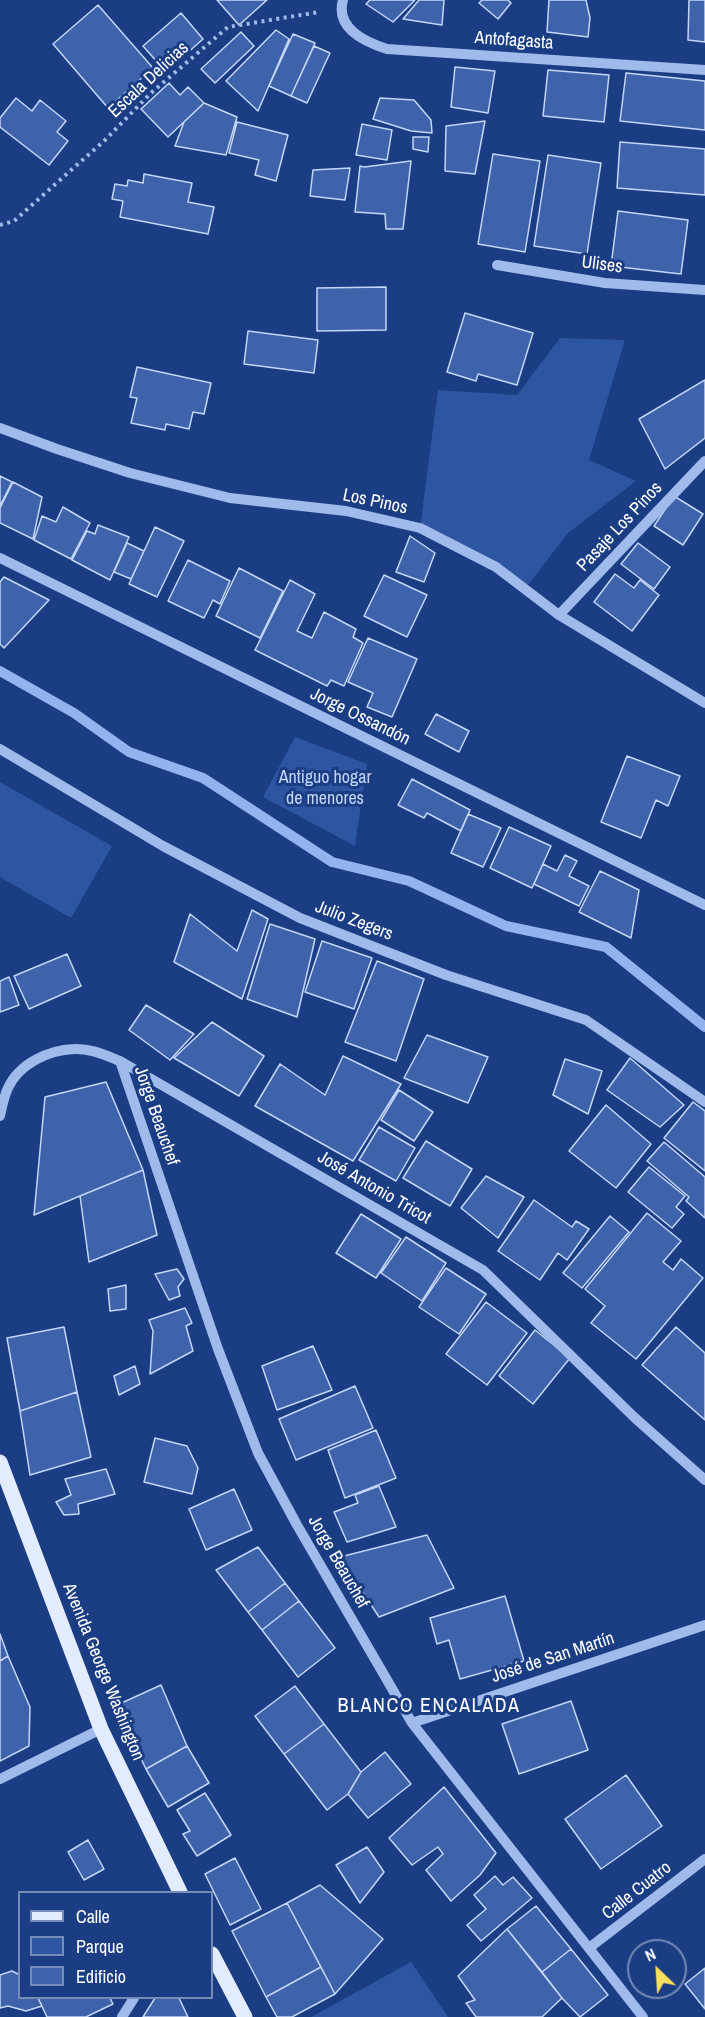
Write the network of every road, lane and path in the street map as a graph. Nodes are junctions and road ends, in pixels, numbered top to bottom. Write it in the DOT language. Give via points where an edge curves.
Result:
graph roads {
  1 [pos="342,4"];
  2 [pos="705,70"];
  3 [pos="0,225"];
  4 [pos="497,266"];
  5 [pos="705,290"];
  6 [pos="0,428"];
  7 [pos="705,461"];
  8 [pos="0,558"];
  9 [pos="559,615"];
  10 [pos="705,703"];
  11 [pos="0,749"];
  12 [pos="705,905"];
  13 [pos="120,1061"];
  14 [pos="705,1102"];
  15 [pos="0,1116"];
  16 [pos="1,1466"];
  17 [pos="705,1480"];
  18 [pos="705,1625"];
  19 [pos="412,1723"];
  20 [pos="101,1729"];
  21 [pos="0,1779"];
  22 [pos="705,1859"];
  23 [pos="179,1891"];
  24 [pos="589,1948"];
  25 [pos="213,1956"];
  26 [pos="133,1999"];
  27 [pos="122,2017"];
  28 [pos="245,2017"];
  29 [pos="643,2017"];
  1 -- 2 [label="street, Antofagasta" via="345,22 355,35 387,49"];
  1 -- 3 [label="path, Escala Delicias" via="228,27 14,221"];
  4 -- 5 [label="street, Ulises" via="605,283"];
  6 -- 9 [label="street, Los Pinos" via="130,472 230,498 346,511 420,528 496,567"];
  7 -- 9 [label="street, Pasaje Los Pinos"];
  8 -- 12 [label="street, Jorge Ossandón"];
  9 -- 10 [label="street, Los Pinos"];
  11 -- 14 [label="street, Julio Zegers" via="163,846 300,918 446,975 586,1020"];
  13 -- 15 [label="street, José Antonio Tricot" via="74,1049 49,1054 26,1065 8,1088"];
  13 -- 17 [label="street, José Antonio Tricot" via="483,1270 635,1418"];
  13 -- 19 [label="street, Jorge Beauchef" via="218,1349 258,1453"];
  16 -- 20 [label="main road, Avenida George Washington"];
  18 -- 19 [label="street, José de San Martín"];
  19 -- 24 [label="street, Jorge Beauchef"];
  20 -- 21 [label="street"];
  20 -- 23 [label="main road, Avenida George Washington"];
  22 -- 24 [label="street, Calle Cuatro"];
  24 -- 29 [label="street, Jorge Beauchef"];
  25 -- 28 [label="main road"];
  26 -- 27 [label="street"];
}
